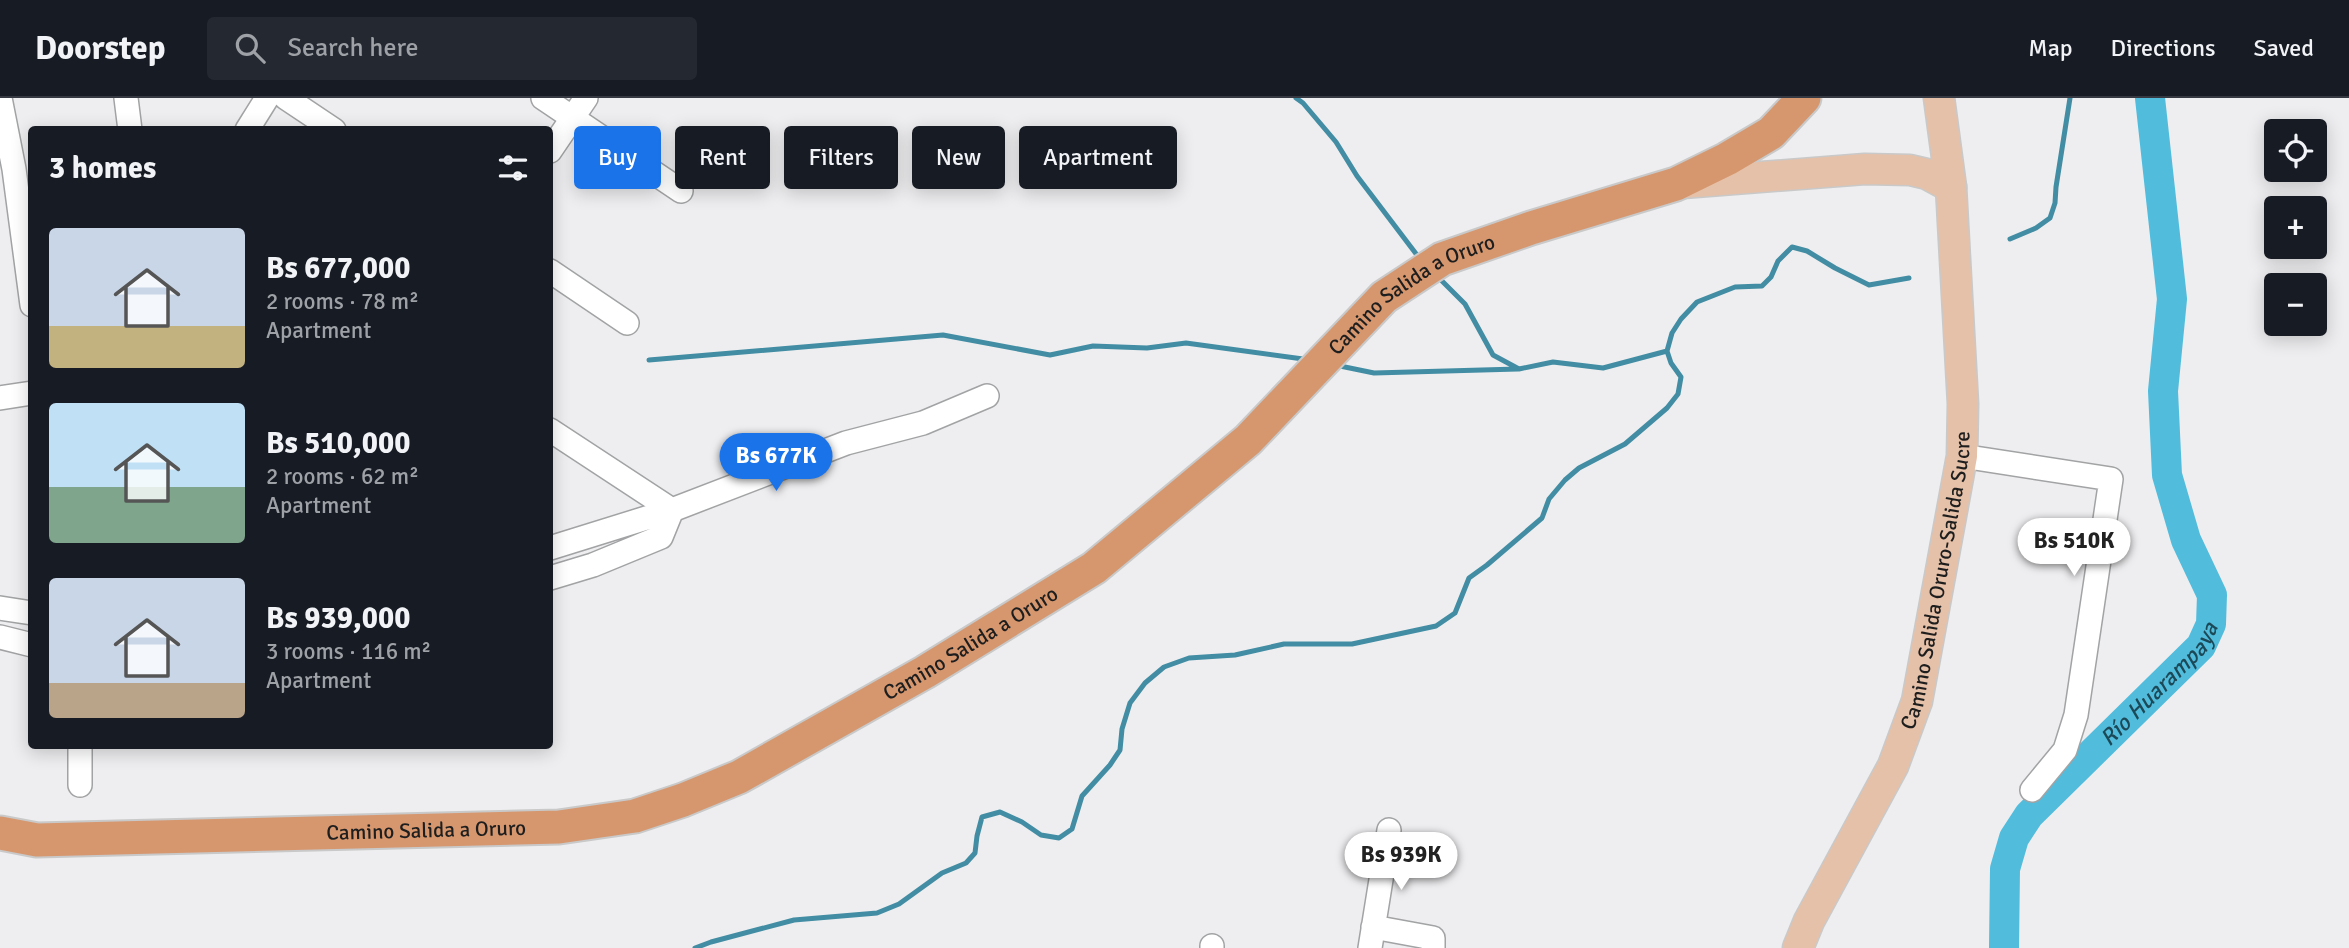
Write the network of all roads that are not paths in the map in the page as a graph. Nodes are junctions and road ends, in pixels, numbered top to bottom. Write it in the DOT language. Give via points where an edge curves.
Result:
graph roads {
  1 [pos="0,98"];
  2 [pos="126,98"];
  3 [pos="267,98"];
  4 [pos="286,98"];
  5 [pos="543,98"];
  6 [pos="586,98"];
  7 [pos="1804,98"];
  8 [pos="1939,98"];
  9 [pos="574,118"];
  10 [pos="130,126"];
  11 [pos="250,126"];
  12 [pos="328,126"];
  13 [pos="553,147"];
  14 [pos="15,169"];
  15 [pos="1676,184"];
  16 [pos="1951,187"];
  17 [pos="681,191"];
  18 [pos="28,273"];
  19 [pos="553,273"];
  20 [pos="627,323"];
  21 [pos="28,394"];
  22 [pos="987,396"];
  23 [pos="0,398"];
  24 [pos="553,432"];
  25 [pos="1962,456"];
  26 [pos="672,510"];
  27 [pos="553,547"];
  28 [pos="553,577"];
  29 [pos="0,608"];
  30 [pos="28,612"];
  31 [pos="0,637"];
  32 [pos="28,644"];
  33 [pos="80,749"];
  34 [pos="80,785"];
  35 [pos="2032,790"];
  36 [pos="1389,830"];
  37 [pos="0,833"];
  38 [pos="1371,938"];
  39 [pos="1433,948"];
  40 [pos="1798,948"];
  1 -- 14 [label="street"];
  2 -- 10 [label="street"];
  3 -- 11 [label="street"];
  4 -- 12 [label="street"];
  5 -- 9 [label="street"];
  6 -- 9 [label="street"];
  7 -- 15 [label="highway, Camino Salida a Oruro" via="1771,133"];
  8 -- 16 [label="main road, Camino Salida Oruro-Salida Sucre"];
  9 -- 13 [label="street"];
  9 -- 17 [label="street"];
  14 -- 18 [label="street"];
  15 -- 16 [label="main road" via="1865,169 1910,170"];
  15 -- 37 [label="highway, Camino Salida a Oruro" via="1442,259 1384,297 1248,440 1094,568 913,679 739,777 683,800 635,817 559,827 37,840"];
  16 -- 25 [label="main road, Camino Salida Oruro-Salida Sucre"];
  19 -- 20 [label="street"];
  21 -- 23 [label="street"];
  22 -- 26 [label="street" via="923,423 846,443"];
  24 -- 26 [label="street"];
  25 -- 35 [label="street" via="2111,479 2076,715 2065,750"];
  25 -- 40 [label="main road, Camino Salida Oruro-Salida Sucre" via="1917,701 1894,766"];
  26 -- 27 [label="street"];
  26 -- 28 [label="street" via="661,537"];
  29 -- 30 [label="street"];
  31 -- 32 [label="street"];
  33 -- 34 [label="street"];
  36 -- 38 [label="street"];
  38 -- 39 [label="street" via="1433,938"];
}
